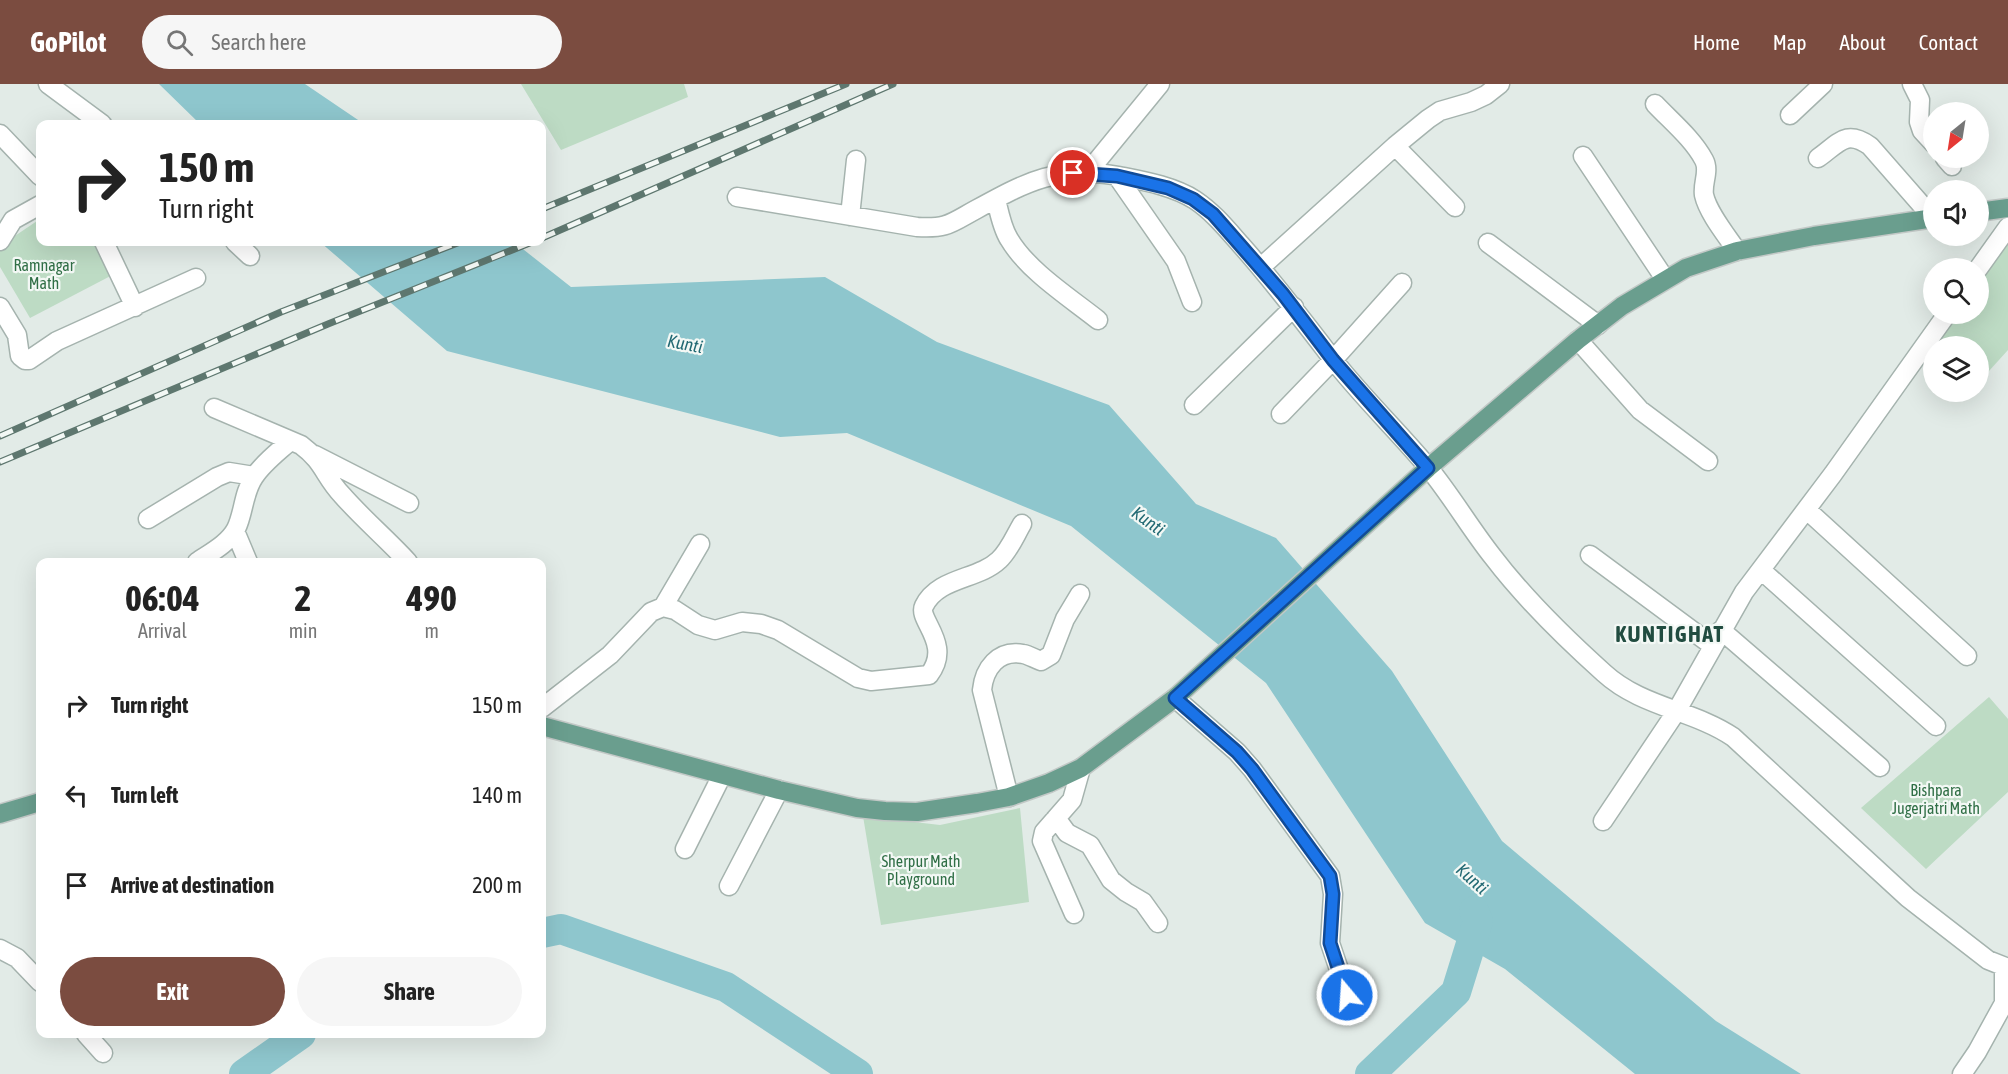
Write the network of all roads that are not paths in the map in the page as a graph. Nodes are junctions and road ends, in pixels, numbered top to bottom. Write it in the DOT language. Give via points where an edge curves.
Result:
graph roads {
  1 [pos="48,84"];
  2 [pos="1160,84"];
  3 [pos="1500,84"];
  4 [pos="1823,84"];
  5 [pos="1912,84"];
  6 [pos="1655,104"];
  7 [pos="1790,115"];
  8 [pos="97,120"];
  9 [pos="1923,132"];
  10 [pos="0,134"];
  11 [pos="1395,146"];
  12 [pos="1583,156"];
  13 [pos="1818,158"];
  14 [pos="856,160"];
  15 [pos="36,172"];
  16 [pos="1088,172"];
  17 [pos="1117,176"];
  18 [pos="737,197"];
  19 [pos="996,199"];
  20 [pos="36,207"];
  21 [pos="1455,207"];
  22 [pos="1923,207"];
  23 [pos="2008,208"];
  24 [pos="1989,211"];
  25 [pos="850,216"];
  26 [pos="1923,220"];
  27 [pos="2008,227"];
  28 [pos="0,241"];
  29 [pos="1488,243"];
  30 [pos="106,246"];
  31 [pos="239,246"];
  32 [pos="1737,251"];
  33 [pos="250,256"];
  34 [pos="1986,258"];
  35 [pos="1262,267"];
  36 [pos="196,278"];
  37 [pos="1665,279"];
  38 [pos="1402,283"];
  39 [pos="1192,302"];
  40 [pos="0,307"];
  41 [pos="135,307"];
  42 [pos="1294,307"];
  43 [pos="1098,320"];
  44 [pos="1940,324"];
  45 [pos="1598,325"];
  46 [pos="1578,340"];
  47 [pos="1333,360"];
  48 [pos="1194,405"];
  49 [pos="214,408"];
  50 [pos="1281,414"];
  51 [pos="290,441"];
  52 [pos="313,454"];
  53 [pos="1708,461"];
  54 [pos="1428,468"];
  55 [pos="254,476"];
  56 [pos="409,503"];
  57 [pos="1807,510"];
  58 [pos="148,519"];
  59 [pos="1022,525"];
  60 [pos="235,531"];
  61 [pos="700,544"];
  62 [pos="1590,555"];
  63 [pos="203,558"];
  64 [pos="246,558"];
  65 [pos="404,558"];
  66 [pos="1761,570"];
  67 [pos="1080,594"];
  68 [pos="663,608"];
  69 [pos="1717,638"];
  70 [pos="1967,656"];
  71 [pos="1175,698"];
  72 [pos="546,705"];
  73 [pos="1676,712"];
  74 [pos="1936,726"];
  75 [pos="546,727"];
  76 [pos="1880,767"];
  77 [pos="1081,768"];
  78 [pos="723,775"];
  79 [pos="779,790"];
  80 [pos="1009,797"];
  81 [pos="36,803"];
  82 [pos="0,814"];
  83 [pos="1056,818"];
  84 [pos="1602,821"];
  85 [pos="685,849"];
  86 [pos="729,886"];
  87 [pos="1074,914"];
  88 [pos="1158,922"];
  89 [pos="0,949"];
  90 [pos="2006,968"];
  91 [pos="36,978"];
  92 [pos="1354,1014"];
  93 [pos="90,1038"];
  94 [pos="104,1053"];
  95 [pos="1962,1074"];
  1 -- 8 [label="street"];
  2 -- 16 [label="street"];
  3 -- 11 [label="street" via="1471,102 1440,111"];
  4 -- 7 [label="street"];
  5 -- 9 [label="street" via="1920,100 1919,122"];
  6 -- 32 [label="street" via="1706,162 1703,184 1707,203"];
  10 -- 15 [label="street"];
  11 -- 21 [label="street"];
  11 -- 35 [label="street"];
  12 -- 37 [label="street"];
  13 -- 22 [label="street" via="1845,138 1861,139"];
  14 -- 25 [label="street"];
  16 -- 17 [label="street"];
  16 -- 19 [label="street" via="1058,173 1033,180"];
  17 -- 35 [label="street" via="1168,188 1193,199 1213,214"];
  17 -- 39 [label="street" via="1176,261"];
  18 -- 25 [label="street"];
  19 -- 25 [label="street" via="956,223 937,229"];
  19 -- 43 [label="street" via="1007,237 1017,251"];
  20 -- 28 [label="street" via="12,220"];
  23 -- 24 [label="main road"];
  26 -- 32 [label="main road"];
  27 -- 34 [label="street"];
  29 -- 45 [label="street"];
  30 -- 41 [label="street"];
  31 -- 33 [label="street"];
  32 -- 37 [label="main road"];
  35 -- 42 [label="street"];
  36 -- 41 [label="street"];
  37 -- 45 [label="main road"];
  38 -- 47 [label="street"];
  40 -- 41 [label="street" via="17,335 20,356 25,360 57,340"];
  42 -- 47 [label="street"];
  42 -- 48 [label="street"];
  44 -- 57 [label="street"];
  45 -- 46 [label="main road"];
  46 -- 53 [label="street" via="1640,410"];
  46 -- 54 [label="main road"];
  47 -- 50 [label="street"];
  47 -- 54 [label="street"];
  49 -- 51 [label="street"];
  51 -- 52 [label="street"];
  51 -- 55 [label="street"];
  52 -- 56 [label="street"];
  52 -- 65 [label="street" via="330,482"];
  54 -- 71 [label="main road"];
  54 -- 73 [label="street" via="1500,566 1605,675 1629,691"];
  55 -- 58 [label="street" via="229,472"];
  55 -- 60 [label="street"];
  57 -- 66 [label="street"];
  57 -- 70 [label="street"];
  59 -- 68 [label="street" via="999,561 942,587 924,605 923,615 937,643 935,666 923,677 871,681 858,678 770,627 742,622 715,630"];
  60 -- 63 [label="street"];
  60 -- 64 [label="street"];
  61 -- 68 [label="street"];
  62 -- 69 [label="street"];
  66 -- 69 [label="street"];
  66 -- 74 [label="street"];
  67 -- 80 [label="street" via="1051,655 1041,661 1022,654 998,657 983,680 982,690"];
  68 -- 72 [label="street" via="651,612 610,655"];
  69 -- 73 [label="street"];
  69 -- 76 [label="street"];
  71 -- 77 [label="main road"];
  71 -- 92 [label="street" via="1252,769 1330,876 1330,943"];
  73 -- 84 [label="street"];
  73 -- 90 [label="street" via="1717,727 1732,737 1908,898 1988,960"];
  75 -- 78 [label="main road"];
  77 -- 80 [label="main road"];
  77 -- 83 [label="street" via="1072,800"];
  78 -- 79 [label="main road"];
  78 -- 85 [label="street"];
  79 -- 80 [label="main road" via="857,808 917,812"];
  79 -- 86 [label="street"];
  81 -- 82 [label="main road"];
  83 -- 87 [label="street" via="1042,841"];
  83 -- 88 [label="street" via="1067,833 1090,845 1112,880 1147,906"];
  89 -- 91 [label="street" via="17,958"];
  90 -- 95 [label="street" via="2004,1003"];
  93 -- 94 [label="street"];
}
